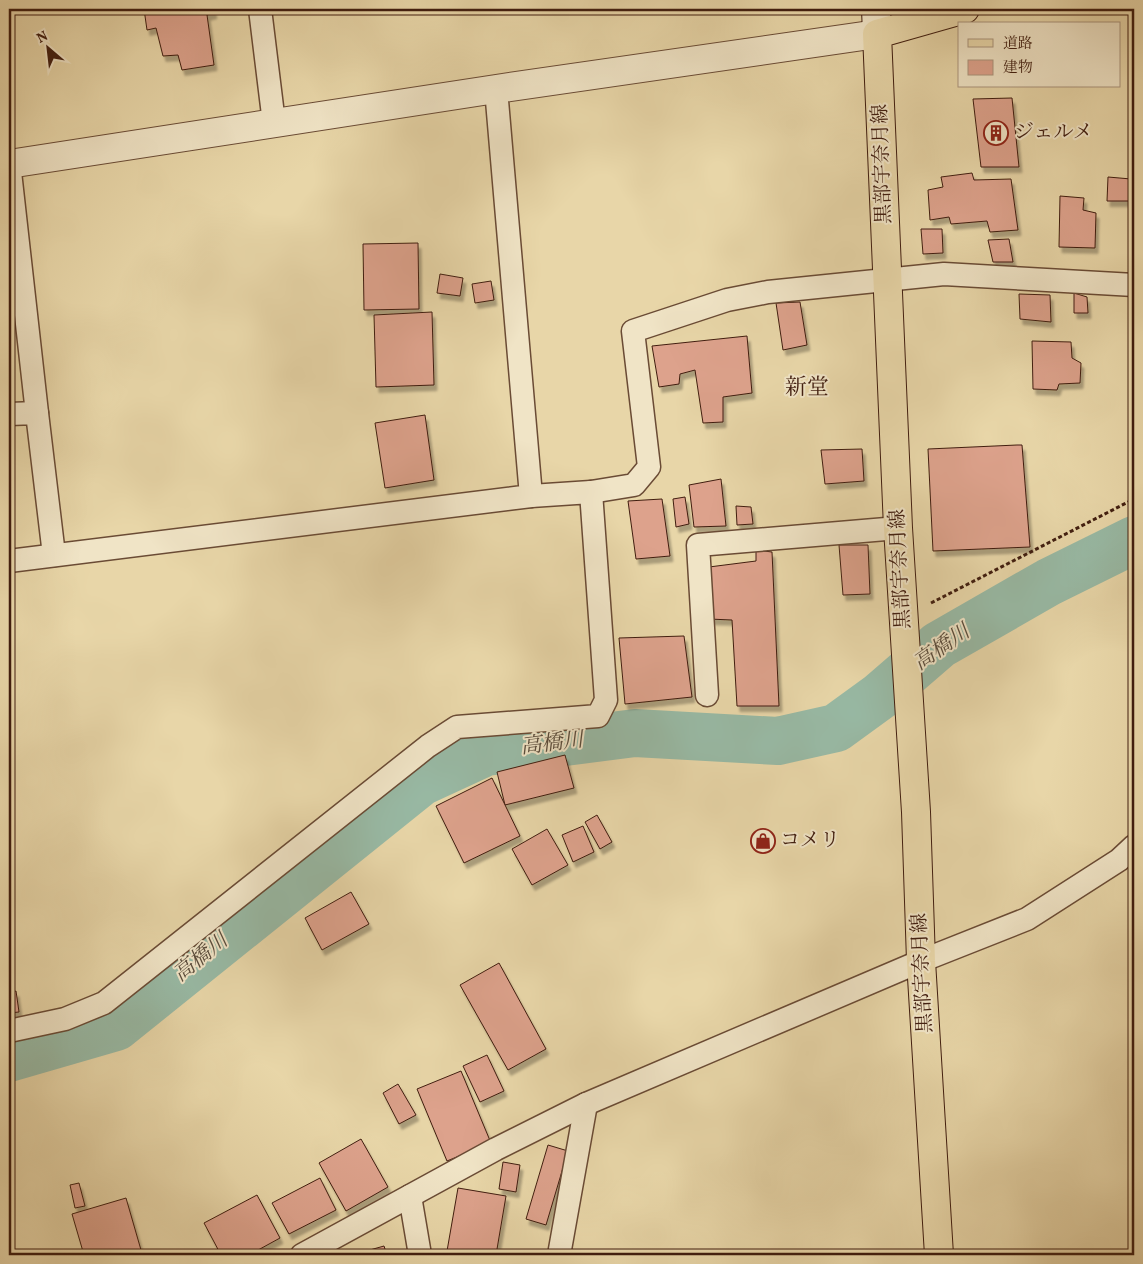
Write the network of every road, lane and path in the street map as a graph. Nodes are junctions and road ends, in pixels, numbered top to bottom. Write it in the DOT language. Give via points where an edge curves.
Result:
graph roads {
  1 [pos="260,9"];
  2 [pos="965,9"];
  3 [pos="877,21"];
  4 [pos="496,89"];
  5 [pos="274,123"];
  6 [pos="9,164"];
  7 [pos="887,281"];
  8 [pos="1134,285"];
  9 [pos="37,413"];
  10 [pos="9,414"];
  11 [pos="591,492"];
  12 [pos="531,496"];
  13 [pos="1134,499"];
  14 [pos="898,528"];
  15 [pos="54,556"];
  16 [pos="9,561"];
  17 [pos="903,617"];
  18 [pos="707,695"];
  19 [pos="1134,846"];
  20 [pos="921,961"];
  21 [pos="9,1031"];
  22 [pos="586,1104"];
  23 [pos="410,1196"];
  24 [pos="302,1255"];
  25 [pos="420,1255"];
  26 [pos="559,1255"];
  27 [pos="939,1255"];
  1 -- 5 [label="street"];
  2 -- 3 [label="main road"];
  3 -- 4 [label="street"];
  3 -- 7 [label="main road, 黒部宇奈月線"];
  4 -- 5 [label="street"];
  4 -- 12 [label="street"];
  5 -- 6 [label="street"];
  6 -- 9 [label="street"];
  7 -- 8 [label="street" via="944,274"];
  7 -- 11 [label="street" via="768,292 727,300 633,331 649,467 634,485"];
  7 -- 14 [label="main road, 黒部宇奈月線"];
  9 -- 10 [label="street"];
  9 -- 15 [label="street"];
  11 -- 12 [label="street"];
  11 -- 21 [label="street" via="606,700 598,716 457,728 428,746 104,1003 65,1018"];
  12 -- 15 [label="street"];
  13 -- 17 [label="path"];
  14 -- 17 [label="main road, 黒部宇奈月線"];
  14 -- 18 [label="street" via="698,545"];
  15 -- 16 [label="street"];
  17 -- 20 [label="main road, 黒部宇奈月線" via="916,812"];
  19 -- 20 [label="street" via="1119,860 1027,919"];
  20 -- 22 [label="street"];
  20 -- 27 [label="main road, 黒部宇奈月線"];
  22 -- 23 [label="street"];
  22 -- 26 [label="street"];
  23 -- 24 [label="street"];
  23 -- 25 [label="street"];
}
